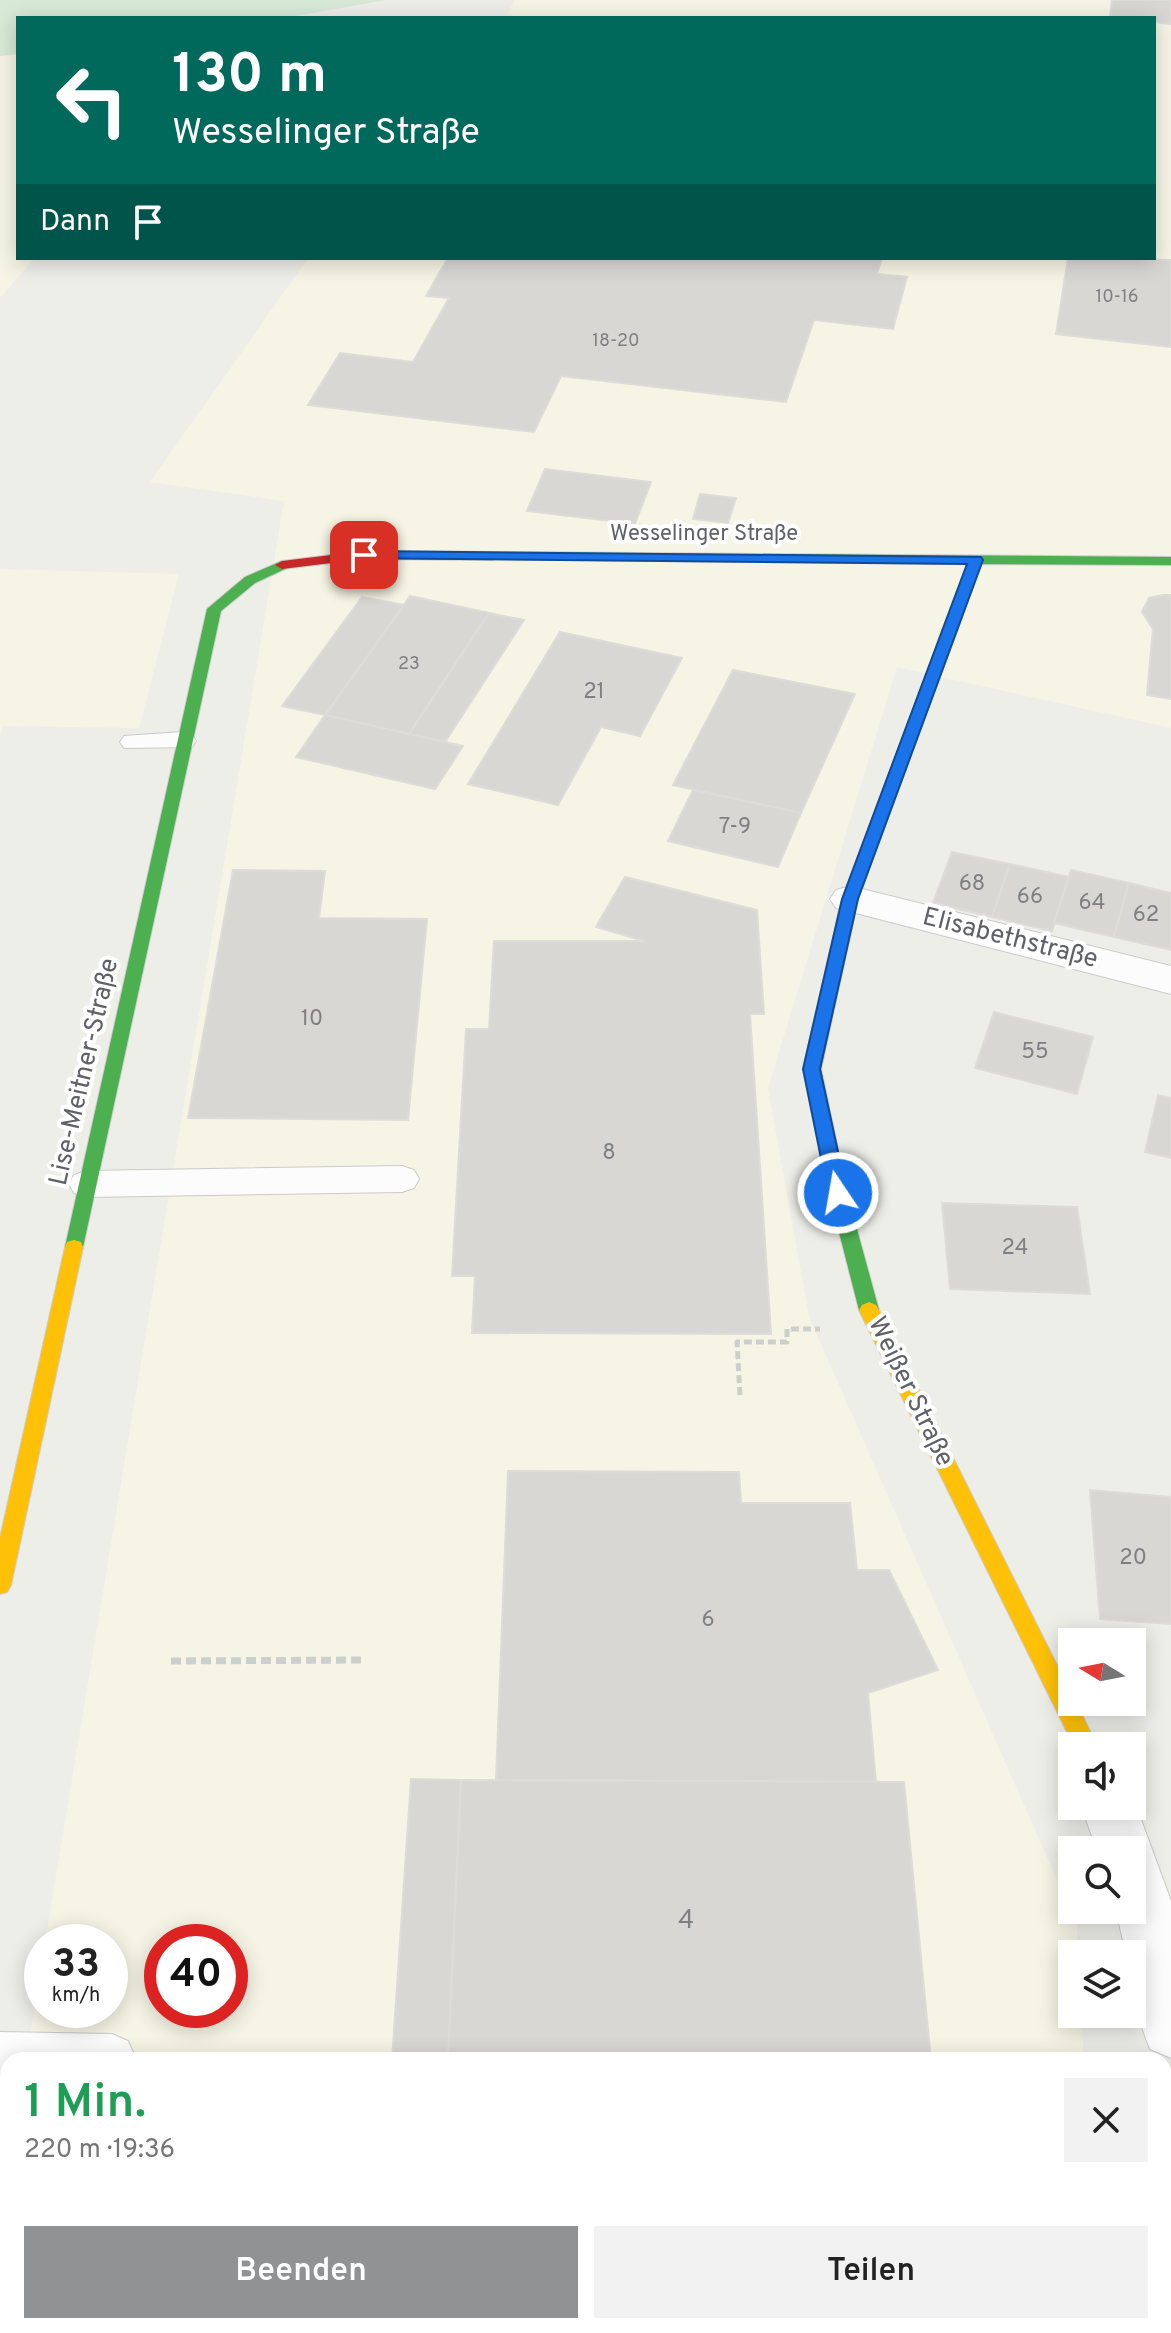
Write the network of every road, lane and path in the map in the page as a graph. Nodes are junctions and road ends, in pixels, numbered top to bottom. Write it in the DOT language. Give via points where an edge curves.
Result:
graph roads {
  1 [pos="976,560"];
  2 [pos="1171,561"];
  3 [pos="242,582"];
  4 [pos="182,741"];
  5 [pos="134,742"];
  6 [pos="850,899"];
  7 [pos="1171,980"];
  8 [pos="402,1179"];
  9 [pos="86,1184"];
  10 [pos="872,1320"];
  11 [pos="740,1395"];
  12 [pos="0,1585"];
  13 [pos="364,1660"];
  14 [pos="171,1661"];
  15 [pos="1079,1732"];
  16 [pos="1145,1924"];
  17 [pos="1171,2028"];
  1 -- 2 [label="street, Wesselinger Straße"];
  1 -- 3 [label="street, Wesselinger Straße" via="364,555 299,559"];
  1 -- 6 [label="street, Weißer Straße"];
  3 -- 4 [label="street, Lise-Meitner-Straße" via="214,609"];
  4 -- 5 [label="lane"];
  4 -- 9 [label="street, Lise-Meitner-Straße"];
  6 -- 7 [label="street, Elisabethstraße"];
  6 -- 10 [label="street, Weißer Straße" via="812,1069"];
  8 -- 9 [label="lane"];
  9 -- 12 [label="street, Lise-Meitner-Straße"];
  10 -- 11 [label="path" via="787,1329 787,1342 737,1342"];
  10 -- 15 [label="street, Weißer Straße"];
  13 -- 14 [label="path"];
  16 -- 17 [label="street"];
}
